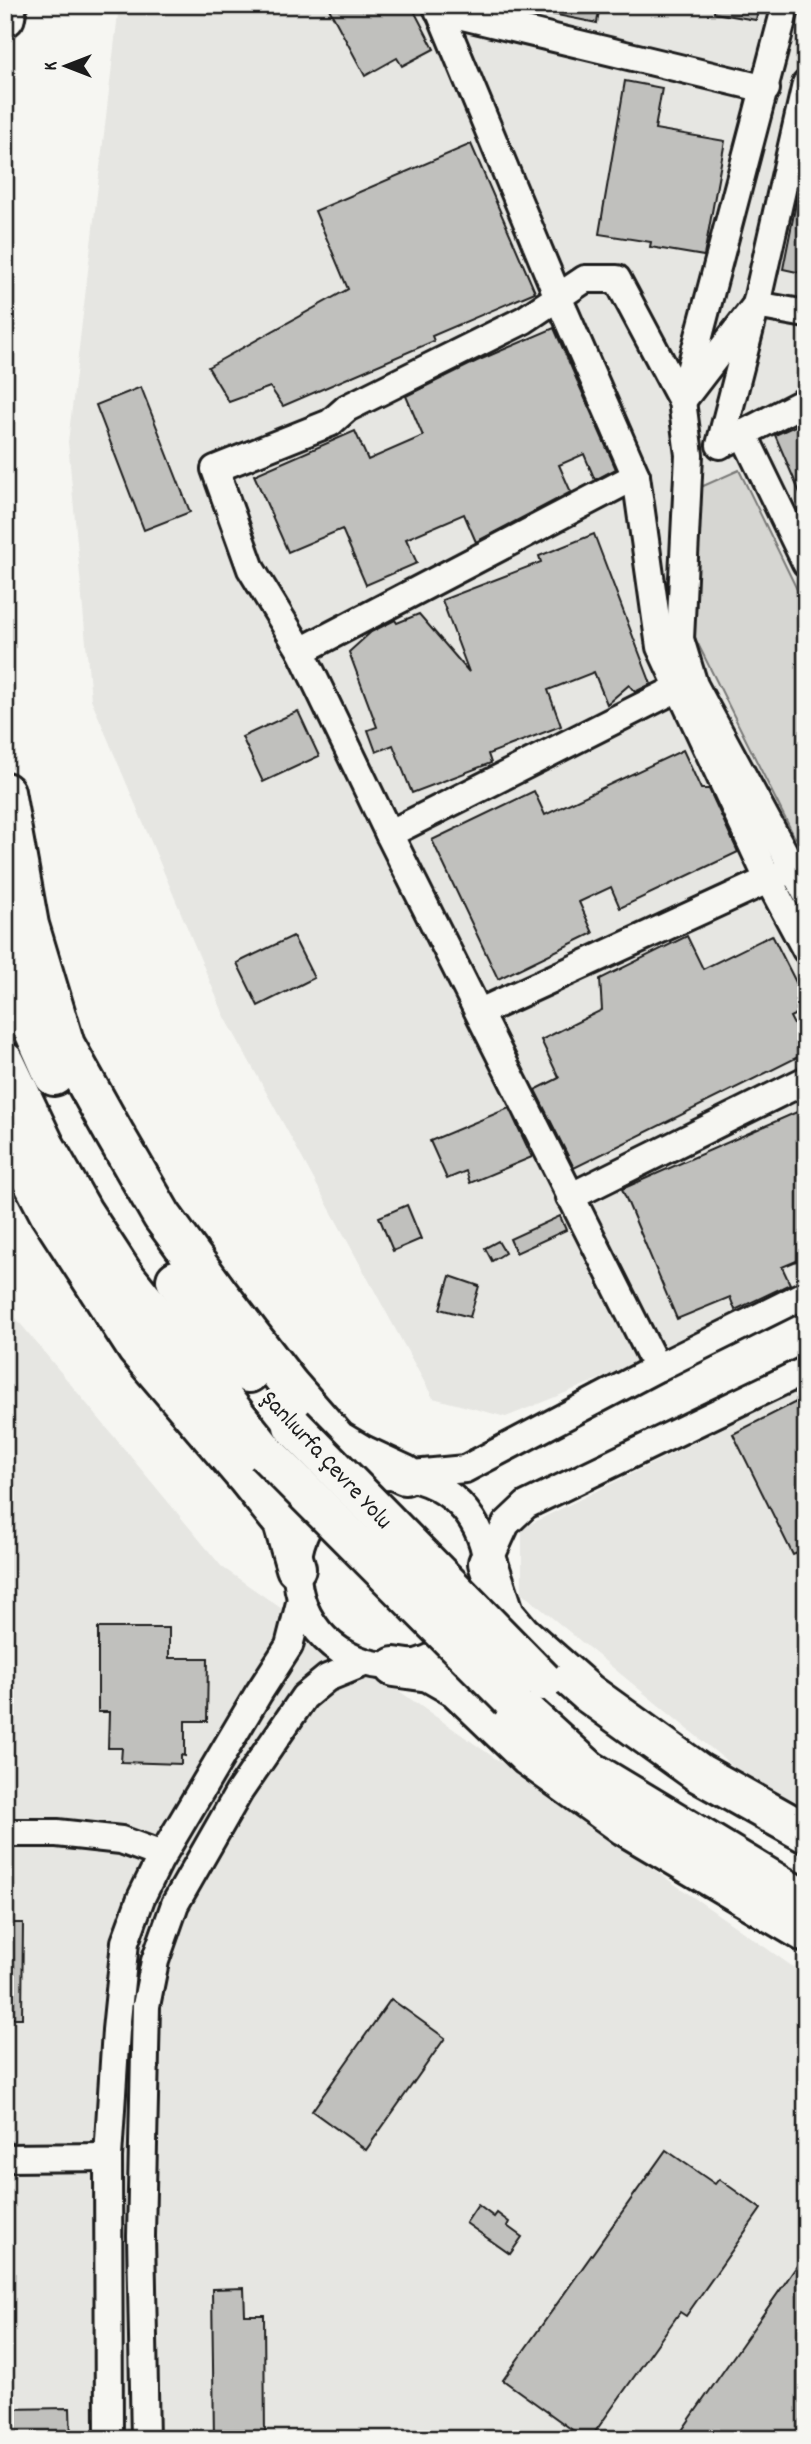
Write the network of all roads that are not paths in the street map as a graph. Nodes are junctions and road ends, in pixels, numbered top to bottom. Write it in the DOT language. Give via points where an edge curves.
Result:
graph roads {
  1 [pos="7,5"];
  2 [pos="786,5"];
  3 [pos="438,8"];
  4 [pos="5,17"];
  5 [pos="766,89"];
  6 [pos="804,96"];
  7 [pos="558,298"];
  8 [pos="756,305"];
  9 [pos="806,314"];
  10 [pos="682,401"];
  11 [pos="806,401"];
  12 [pos="731,439"];
  13 [pos="689,455"];
  14 [pos="636,476"];
  15 [pos="806,563"];
  16 [pos="301,652"];
  17 [pos="685,682"];
  18 [pos="5,792"];
  19 [pos="389,834"];
  20 [pos="799,866"];
  21 [pos="768,878"];
  22 [pos="806,893"];
  23 [pos="5,933"];
  24 [pos="806,950"];
  25 [pos="480,1012"];
  26 [pos="5,1062"];
  27 [pos="806,1080"];
  28 [pos="5,1128"];
  29 [pos="570,1197"];
  30 [pos="806,1294"];
  31 [pos="657,1368"];
  32 [pos="806,1370"];
  33 [pos="405,1475"];
  34 [pos="488,1563"];
  35 [pos="298,1584"];
  36 [pos="379,1665"];
  37 [pos="527,1690"];
  38 [pos="5,1833"];
  39 [pos="806,1833"];
  40 [pos="162,1855"];
  41 [pos="806,1856"];
  42 [pos="806,1901"];
  43 [pos="806,1933"];
  44 [pos="108,2157"];
  45 [pos="5,2158"];
  46 [pos="109,2439"];
  47 [pos="145,2439"];
  1 -- 4 [label="highway"];
  2 -- 5 [label="street"];
  3 -- 5 [label="street"];
  3 -- 7 [label="street"];
  5 -- 10 [label="street"];
  6 -- 8 [label="street"];
  7 -- 10 [label="street" via="585,279 617,279"];
  7 -- 14 [label="street"];
  7 -- 16 [label="street" via="524,320 347,408 330,423 215,469 251,569"];
  8 -- 9 [label="street"];
  8 -- 10 [label="street"];
  8 -- 12 [label="street"];
  10 -- 13 [label="street"];
  11 -- 12 [label="street"];
  12 -- 13 [label="street"];
  12 -- 15 [label="street"];
  13 -- 17 [label="street" via="680,639"];
  14 -- 16 [label="street"];
  14 -- 17 [label="street" via="660,647"];
  16 -- 19 [label="street"];
  17 -- 19 [label="street"];
  17 -- 20 [label="street" via="694,685"];
  17 -- 21 [label="street"];
  18 -- 33 [label="highway" via="29,925 65,1045 162,1216 289,1385 337,1440"];
  19 -- 25 [label="street"];
  20 -- 21 [label="street"];
  20 -- 22 [label="street"];
  21 -- 24 [label="street"];
  21 -- 25 [label="street"];
  23 -- 37 [label="highway, Şanlıurfa Çevre Yolu, bridge" via="26,1013 56,1081 139,1227 211,1328 293,1426"];
  25 -- 29 [label="street"];
  26 -- 37 [label="highway, Şanlıurfa Çevre Yolu, bridge" via="45,1146 123,1274 266,1453"];
  27 -- 29 [label="street"];
  28 -- 35 [label="highway" via="49,1213 137,1349 283,1523"];
  29 -- 31 [label="street"];
  30 -- 31 [label="street"];
  31 -- 33 [label="street" via="465,1469"];
  32 -- 34 [label="street" via="526,1505 506,1524"];
  33 -- 34 [label="street" via="436,1485 462,1504 480,1531"];
  33 -- 35 [label="street" via="373,1476 342,1488 318,1510 302,1538"];
  34 -- 36 [label="street" via="485,1595 472,1623 452,1646 425,1661"];
  34 -- 39 [label="highway" via="506,1615 588,1693 699,1773"];
  35 -- 36 [label="street" via="314,1627 336,1649"];
  35 -- 40 [label="street" via="289,1646"];
  36 -- 43 [label="highway" via="429,1672 457,1688 528,1757 625,1826"];
  36 -- 47 [label="street" via="327,1678 304,1697 239,1793 175,1904 155,1961 146,2006 142,2195"];
  37 -- 41 [label="highway, Şanlıurfa Çevre Yolu" via="701,1798"];
  37 -- 42 [label="highway, Şanlıurfa Çevre Yolu" via="589,1770"];
  38 -- 40 [label="street" via="121,1840"];
  40 -- 44 [label="street" via="125,1942"];
  44 -- 45 [label="street"];
  44 -- 46 [label="street"];
}
